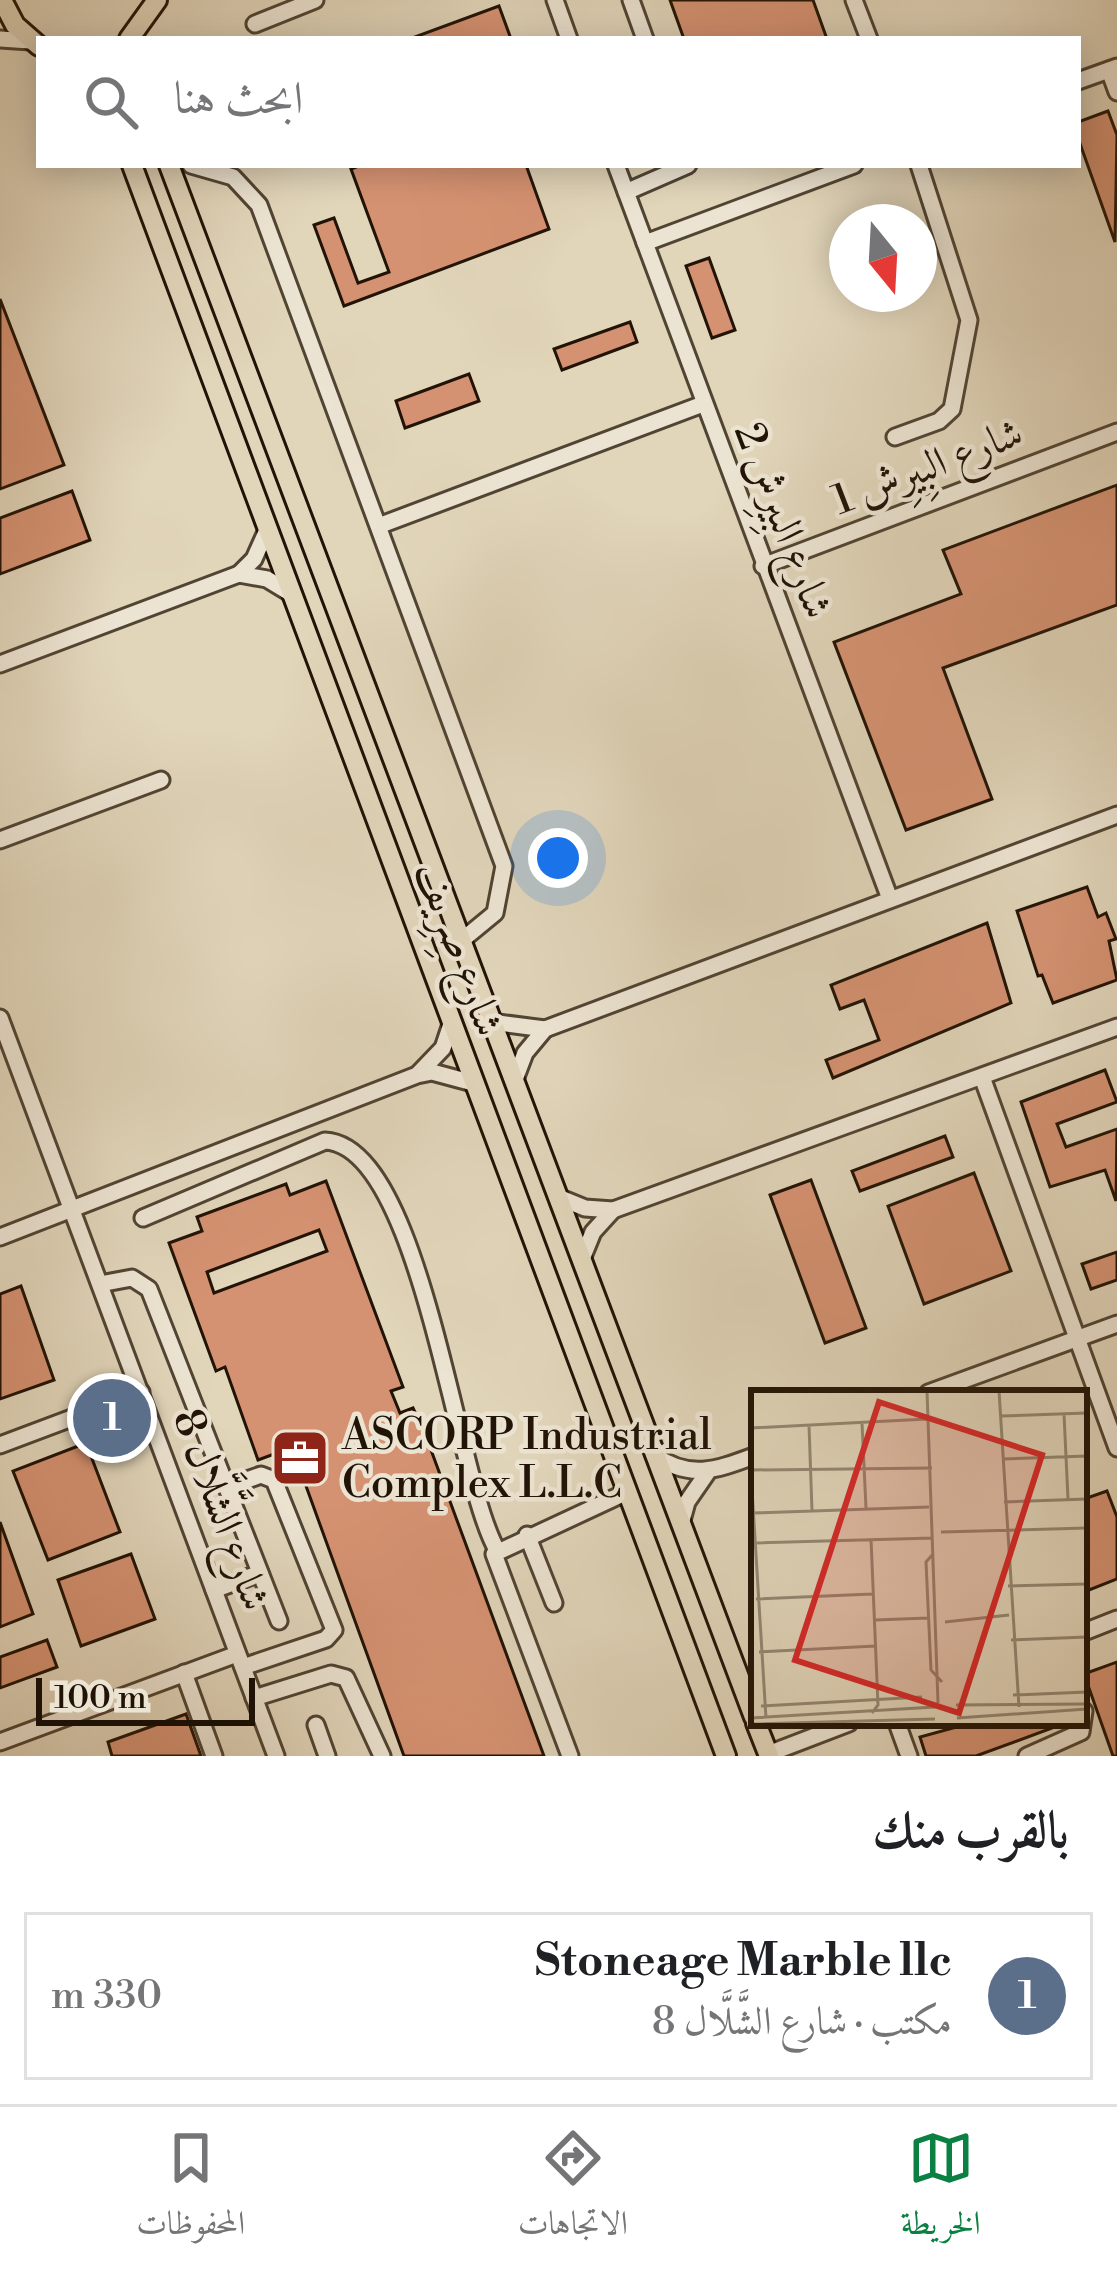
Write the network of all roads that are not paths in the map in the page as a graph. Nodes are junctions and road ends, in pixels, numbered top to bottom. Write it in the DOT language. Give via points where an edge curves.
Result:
graph roads {
  1 [pos="2,0"];
  2 [pos="157,0"];
  3 [pos="315,0"];
  4 [pos="555,0"];
  5 [pos="631,0"];
  6 [pos="854,0"];
  7 [pos="255,24"];
  8 [pos="146,30"];
  9 [pos="568,36"];
  10 [pos="644,36"];
  11 [pos="868,36"];
  12 [pos="0,39"];
  13 [pos="35,44"];
  14 [pos="1113,68"];
  15 [pos="1081,80"];
  16 [pos="1117,92"];
  17 [pos="133,168"];
  18 [pos="170,168"];
  19 [pos="202,168"];
  20 [pos="617,168"];
  21 [pos="681,168"];
  22 [pos="846,168"];
  23 [pos="920,168"];
  24 [pos="626,191"];
  25 [pos="645,243"];
  26 [pos="703,404"];
  27 [pos="1117,432"];
  28 [pos="895,436"];
  29 [pos="381,525"];
  30 [pos="267,530"];
  31 [pos="763,566"];
  32 [pos="239,574"];
  33 [pos="290,593"];
  34 [pos="0,664"];
  35 [pos="161,780"];
  36 [pos="1117,815"];
  37 [pos="0,840"];
  38 [pos="890,899"];
  39 [pos="461,941"];
  40 [pos="491,1022"];
  41 [pos="451,1024"];
  42 [pos="1,1025"];
  43 [pos="1117,1027"];
  44 [pos="545,1030"];
  45 [pos="417,1075"];
  46 [pos="982,1077"];
  47 [pos="473,1082"];
  48 [pos="514,1082"];
  49 [pos="271,1135"];
  50 [pos="282,1164"];
  51 [pos="170,1173"];
  52 [pos="558,1197"];
  53 [pos="184,1202"];
  54 [pos="72,1210"];
  55 [pos="613,1210"];
  56 [pos="143,1218"];
  57 [pos="0,1237"];
  58 [pos="582,1259"];
  59 [pos="100,1284"];
  60 [pos="1117,1324"];
  61 [pos="1075,1340"];
  62 [pos="936,1390"];
  63 [pos="141,1392"];
  64 [pos="0,1445"];
  65 [pos="1117,1448"];
  66 [pos="654,1455"];
  67 [pos="751,1457"];
  68 [pos="707,1473"];
  69 [pos="226,1487"];
  70 [pos="627,1492"];
  71 [pos="681,1524"];
  72 [pos="527,1535"];
  73 [pos="497,1550"];
  74 [pos="260,1573"];
  75 [pos="214,1591"];
  76 [pos="554,1603"];
  77 [pos="1117,1619"];
  78 [pos="279,1622"];
  79 [pos="1087,1631"];
  80 [pos="240,1660"];
  81 [pos="184,1673"];
  82 [pos="254,1698"];
  83 [pos="751,1709"];
  84 [pos="316,1725"];
  85 [pos="757,1726"];
  86 [pos="841,1726"];
  87 [pos="898,1726"];
  88 [pos="1082,1726"];
  89 [pos="0,1742"];
  90 [pos="768,1755"];
  91 [pos="214,1756"];
  92 [pos="276,1756"];
  93 [pos="327,1756"];
  94 [pos="382,1756"];
  95 [pos="570,1756"];
  96 [pos="726,1756"];
  97 [pos="908,1756"];
  98 [pos="1027,1756"];
  1 -- 13 [label="main road"];
  2 -- 8 [label="main road"];
  3 -- 7 [label="street"];
  4 -- 9 [label="street"];
  5 -- 10 [label="street"];
  6 -- 11 [label="street"];
  12 -- 13 [label="street"];
  14 -- 15 [label="street"];
  14 -- 16 [label="street"];
  17 -- 30 [label="main road, شارع صِرِيف"];
  18 -- 39 [label="main road, شارع صِرِيف"];
  19 -- 29 [label="street" via="233,177 259,205"];
  20 -- 24 [label="street, شارع البِيرِش 2"];
  21 -- 24 [label="street"];
  22 -- 25 [label="street"];
  23 -- 28 [label="street" via="969,320 952,409"];
  24 -- 25 [label="street, شارع البِيرِش 2"];
  25 -- 26 [label="street, شارع البِيرِش 2"];
  26 -- 29 [label="street"];
  26 -- 31 [label="street, شارع البِيرِش 2"];
  27 -- 31 [label="street, شارع البِيرِش 1"];
  29 -- 39 [label="street" via="504,866 495,913"];
  30 -- 32 [label="street"];
  30 -- 33 [label="main road, شارع صِرِيف"];
  31 -- 38 [label="street, شارع البِيرِش 2"];
  32 -- 33 [label="street"];
  32 -- 34 [label="street"];
  33 -- 41 [label="main road, شارع صِرِيف"];
  35 -- 37 [label="street"];
  36 -- 38 [label="street"];
  38 -- 44 [label="street"];
  39 -- 40 [label="main road, شارع صِرِيف"];
  40 -- 44 [label="street"];
  40 -- 48 [label="main road, شارع صِرِيف"];
  41 -- 45 [label="street" via="443,1048"];
  41 -- 47 [label="main road, شارع صِرِيف"];
  42 -- 54 [label="street, شارع الشَّلَّال 8"];
  43 -- 46 [label="street"];
  44 -- 48 [label="street"];
  45 -- 47 [label="street"];
  45 -- 49 [label="street"];
  46 -- 55 [label="street"];
  46 -- 61 [label="street"];
  47 -- 70 [label="main road, شارع صِرِيف"];
  48 -- 52 [label="main road, شارع صِرِيف"];
  49 -- 50 [label="street"];
  49 -- 51 [label="street"];
  50 -- 53 [label="street"];
  50 -- 73 [label="street" via="319,1143 340,1143 383,1190 418,1271"];
  51 -- 53 [label="street"];
  51 -- 54 [label="street"];
  52 -- 55 [label="street"];
  52 -- 58 [label="main road, شارع صِرِيف"];
  53 -- 56 [label="street"];
  54 -- 57 [label="street"];
  54 -- 59 [label="street, شارع الشَّلَّال 8"];
  55 -- 58 [label="street"];
  58 -- 66 [label="main road, شارع صِرِيف"];
  59 -- 63 [label="street, شارع الشَّلَّال 8"];
  59 -- 69 [label="street" via="132,1278 149,1289"];
  60 -- 61 [label="street"];
  61 -- 62 [label="street"];
  61 -- 65 [label="street"];
  63 -- 64 [label="street"];
  63 -- 75 [label="street, شارع الشَّلَّال 8"];
  66 -- 68 [label="street"];
  66 -- 71 [label="main road, شارع صِرِيف"];
  67 -- 68 [label="street"];
  68 -- 71 [label="street"];
  69 -- 74 [label="street"];
  69 -- 80 [label="street" via="261,1475 274,1480 334,1630 326,1640"];
  70 -- 72 [label="street"];
  70 -- 96 [label="main road, شارع صِرِيف"];
  71 -- 83 [label="main road, شارع صِرِيف"];
  72 -- 73 [label="street"];
  72 -- 76 [label="street"];
  73 -- 95 [label="street" via="494,1565"];
  74 -- 75 [label="street"];
  74 -- 78 [label="street"];
  75 -- 80 [label="street, شارع الشَّلَّال 8"];
  77 -- 79 [label="street"];
  80 -- 81 [label="street"];
  80 -- 82 [label="street, شارع الشَّلَّال 8"];
  81 -- 89 [label="street"];
  81 -- 91 [label="street"];
  82 -- 92 [label="street, شارع الشَّلَّال 8"];
  82 -- 94 [label="street" via="339,1675 356,1690"];
  84 -- 93 [label="street"];
  85 -- 90 [label="main road, شارع صِرِيف"];
  86 -- 90 [label="street"];
  87 -- 97 [label="street"];
  88 -- 98 [label="street"];
}
